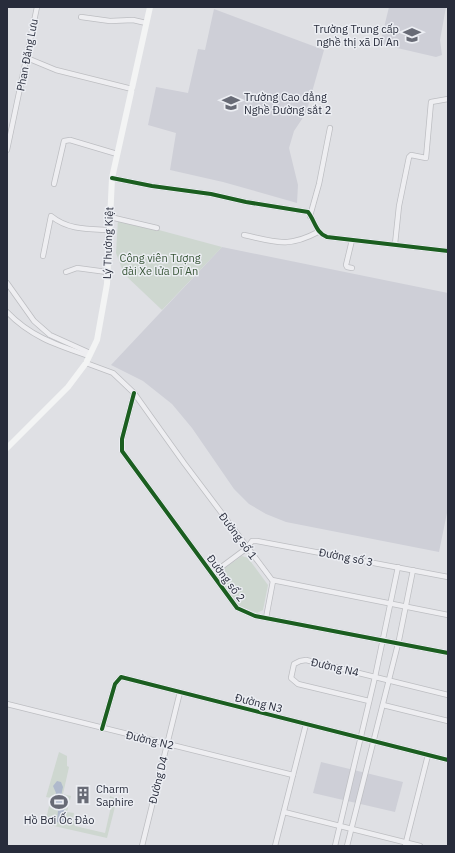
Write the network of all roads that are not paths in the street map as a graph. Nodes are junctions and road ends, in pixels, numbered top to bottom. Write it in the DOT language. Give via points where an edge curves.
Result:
graph roads {
  1 [pos="37,7"];
  2 [pos="150,7"];
  3 [pos="81,17"];
  4 [pos="146,23"];
  5 [pos="27,58"];
  6 [pos="132,89"];
  7 [pos="448,99"];
  8 [pos="330,128"];
  9 [pos="7,150"];
  10 [pos="117,154"];
  11 [pos="112,178"];
  12 [pos="54,184"];
  13 [pos="310,216"];
  14 [pos="110,217"];
  15 [pos="157,228"];
  16 [pos="109,230"];
  17 [pos="318,232"];
  18 [pos="244,236"];
  19 [pos="352,240"];
  20 [pos="395,244"];
  21 [pos="448,251"];
  22 [pos="43,256"];
  23 [pos="352,268"];
  24 [pos="66,272"];
  25 [pos="107,272"];
  26 [pos="7,283"];
  27 [pos="7,312"];
  28 [pos="90,355"];
  29 [pos="86,363"];
  30 [pos="134,393"];
  31 [pos="7,448"];
  32 [pos="246,548"];
  33 [pos="398,567"];
  34 [pos="413,570"];
  35 [pos="212,574"];
  36 [pos="448,577"];
  37 [pos="273,581"];
  38 [pos="392,604"];
  39 [pos="406,606"];
  40 [pos="448,615"];
  41 [pos="266,618"];
  42 [pos="384,640"];
  43 [pos="398,643"];
  44 [pos="448,653"];
  45 [pos="375,677"];
  46 [pos="389,679"];
  47 [pos="180,692"];
  48 [pos="448,695"];
  49 [pos="370,701"];
  50 [pos="7,704"];
  51 [pos="383,705"];
  52 [pos="448,721"];
  53 [pos="306,724"];
  54 [pos="102,729"];
  55 [pos="360,738"];
  56 [pos="374,741"];
  57 [pos="167,744"];
  58 [pos="428,755"];
  59 [pos="448,760"];
  60 [pos="293,775"];
  61 [pos="284,812"];
  62 [pos="339,827"];
  63 [pos="351,830"];
  64 [pos="405,844"];
  65 [pos="142,846"];
  66 [pos="275,846"];
  67 [pos="335,846"];
  68 [pos="347,846"];
  69 [pos="420,846"];
  1 -- 5 [label="street, Phan Đăng Lưu"];
  2 -- 4 [label="main road, Lý Thường Kiệt"];
  3 -- 4 [label="street"];
  4 -- 6 [label="main road, Lý Thường Kiệt"];
  5 -- 6 [label="street" via="56,70"];
  5 -- 9 [label="street, Phan Đăng Lưu"];
  6 -- 10 [label="main road, Lý Thường Kiệt"];
  7 -- 20 [label="street" via="431,102 426,158 411,155 409,157 399,206"];
  8 -- 13 [label="street" via="320,184"];
  10 -- 11 [label="main road, Lý Thường Kiệt"];
  10 -- 12 [label="street" via="64,140"];
  11 -- 13 [label="street" via="308,212"];
  11 -- 14 [label="main road, Lý Thường Kiệt"];
  13 -- 17 [label="street"];
  14 -- 15 [label="street"];
  14 -- 16 [label="main road, Lý Thường Kiệt"];
  16 -- 22 [label="street" via="71,227 50,216"];
  16 -- 25 [label="main road, Lý Thường Kiệt"];
  17 -- 18 [label="street" via="289,243"];
  17 -- 19 [label="street" via="327,237"];
  19 -- 20 [label="street"];
  19 -- 23 [label="street" via="346,266"];
  20 -- 21 [label="street"];
  24 -- 25 [label="street" via="77,268"];
  25 -- 28 [label="main road, Lý Thường Kiệt" via="100,326"];
  26 -- 28 [label="street" via="34,321 50,335"];
  27 -- 28 [label="street" via="23,327 41,338"];
  28 -- 29 [label="main road, Lý Thường Kiệt"];
  29 -- 30 [label="street, Đường số 1" via="113,373"];
  29 -- 31 [label="main road, Lý Thường Kiệt" via="68,387"];
  30 -- 32 [label="street, Đường số 1"];
  30 -- 35 [label="street, Đường số 2" via="122,439 122,451"];
  32 -- 33 [label="street, Đường số 3" via="252,541 257,541"];
  32 -- 35 [label="street, Đường số 3"];
  32 -- 37 [label="street, Đường số 1"];
  33 -- 34 [label="street, Đường số 3"];
  33 -- 38 [label="street"];
  34 -- 36 [label="street, Đường số 3"];
  34 -- 39 [label="street"];
  35 -- 41 [label="street, Đường số 2" via="236,608"];
  37 -- 38 [label="street"];
  37 -- 41 [label="street"];
  38 -- 39 [label="street"];
  38 -- 42 [label="street"];
  39 -- 40 [label="street"];
  39 -- 43 [label="street"];
  41 -- 42 [label="street, Đường số 2"];
  42 -- 43 [label="street, Đường số 2"];
  42 -- 45 [label="street"];
  43 -- 44 [label="street, Đường số 2"];
  43 -- 46 [label="street"];
  45 -- 46 [label="street, Đường N4"];
  45 -- 49 [label="street"];
  45 -- 49 [label="street, Đường N4" via="306,660 294,664 291,678 298,684"];
  46 -- 48 [label="street, Đường N4"];
  46 -- 51 [label="street"];
  47 -- 53 [label="street, Đường N3"];
  47 -- 54 [label="street, Đường N3" via="121,676 115,684"];
  47 -- 57 [label="street, Đường D4"];
  49 -- 55 [label="street"];
  50 -- 54 [label="street, Đường N2"];
  51 -- 52 [label="street"];
  51 -- 56 [label="street"];
  53 -- 55 [label="street, Đường N3"];
  53 -- 60 [label="street"];
  54 -- 57 [label="street, Đường N2"];
  55 -- 56 [label="street, Đường N3"];
  55 -- 62 [label="street"];
  56 -- 58 [label="street, Đường N3"];
  56 -- 63 [label="street"];
  57 -- 60 [label="street, Đường N2"];
  57 -- 65 [label="street, Đường D4"];
  58 -- 59 [label="street, Đường N3"];
  58 -- 64 [label="street"];
  60 -- 61 [label="street"];
  61 -- 62 [label="street"];
  61 -- 66 [label="street"];
  62 -- 63 [label="street"];
  62 -- 67 [label="street"];
  63 -- 64 [label="street"];
  63 -- 68 [label="street"];
  64 -- 69 [label="street"];
}
